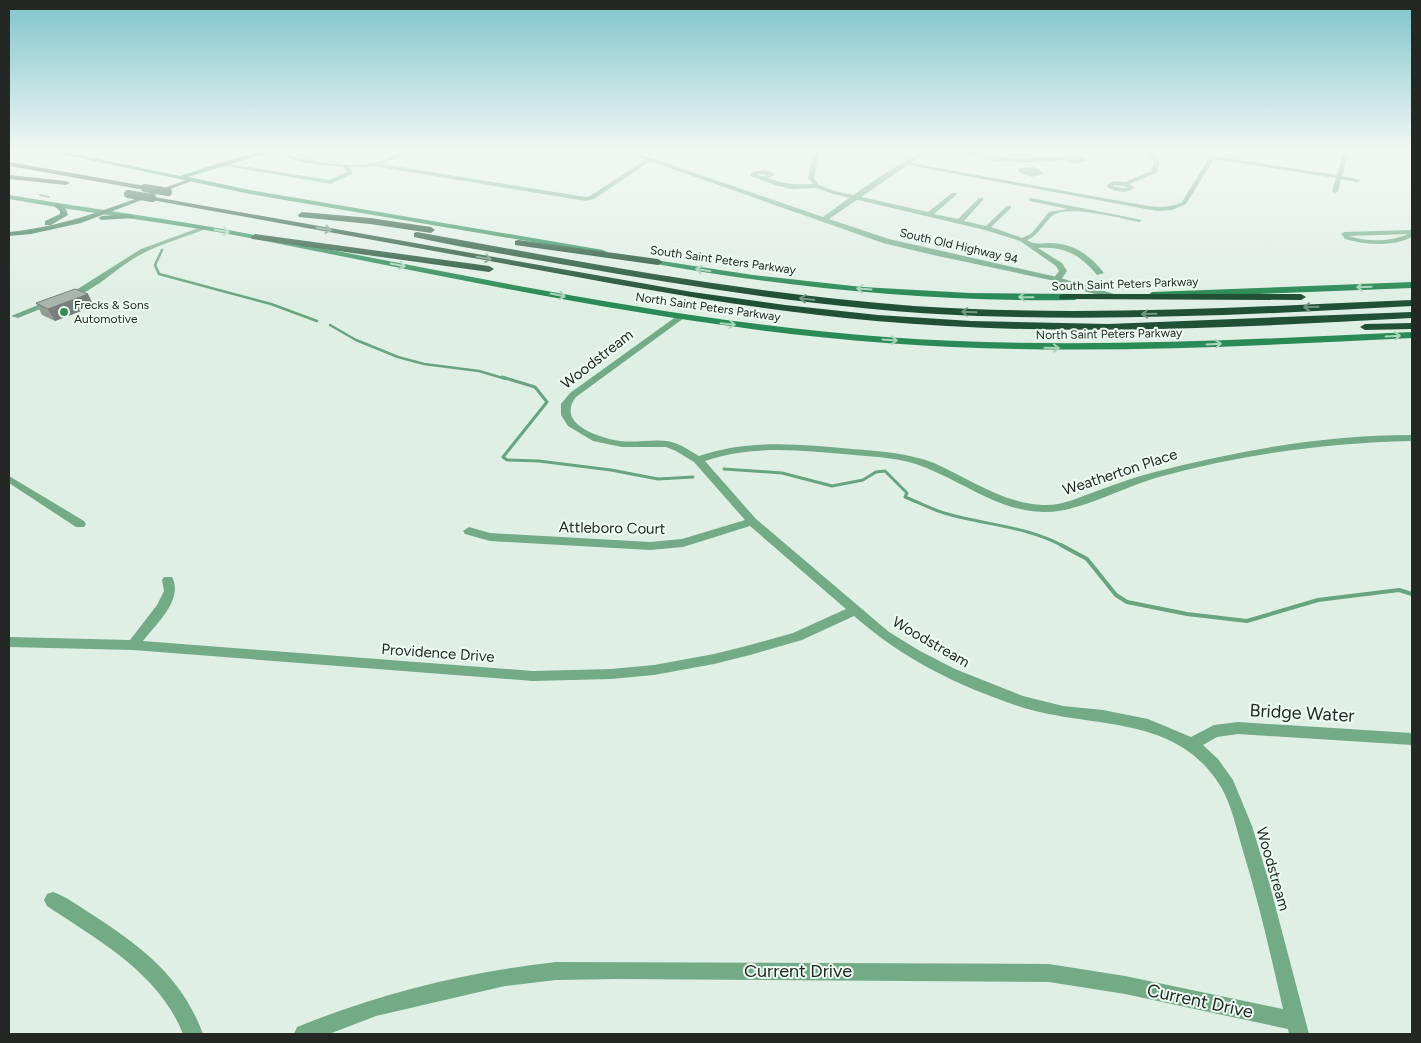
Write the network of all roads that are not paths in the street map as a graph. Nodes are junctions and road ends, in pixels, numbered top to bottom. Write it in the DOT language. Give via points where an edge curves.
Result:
graph roads {
  1 [pos="13,198"];
  2 [pos="125,198"];
  3 [pos="143,198"];
  4 [pos="150,198"];
  5 [pos="203,198"];
  6 [pos="283,198"];
  7 [pos="578,198"];
  8 [pos="592,198"];
  9 [pos="758,198"];
  10 [pos="856,198"];
  11 [pos="860,198"];
  12 [pos="950,198"];
  13 [pos="1093,198"];
  14 [pos="1187,198"];
  15 [pos="981,199"];
  16 [pos="1031,200"];
  17 [pos="235,203"];
  18 [pos="56,205"];
  19 [pos="1009,206"];
  20 [pos="1080,209"];
  21 [pos="91,210"];
  22 [pos="104,212"];
  23 [pos="930,214"];
  24 [pos="130,216"];
  25 [pos="823,220"];
  26 [pos="1139,220"];
  27 [pos="959,222"];
  28 [pos="44,224"];
  29 [pos="60,225"];
  30 [pos="204,228"];
  31 [pos="987,228"];
  32 [pos="11,234"];
  33 [pos="1412,234"];
  34 [pos="255,237"];
  35 [pos="1022,240"];
  36 [pos="1033,246"];
  37 [pos="658,262"];
  38 [pos="1100,272"];
  39 [pos="1057,279"];
  40 [pos="1068,282"];
  41 [pos="1412,285"];
  42 [pos="652,288"];
  43 [pos="1117,296"];
  44 [pos="1064,297"];
  45 [pos="65,298"];
  46 [pos="1412,301"];
  47 [pos="57,302"];
  48 [pos="1412,315"];
  49 [pos="15,316"];
  50 [pos="680,318"];
  51 [pos="1171,326"];
  52 [pos="1412,326"];
  53 [pos="1412,335"];
  54 [pos="1412,438"];
  55 [pos="698,460"];
  56 [pos="9,479"];
  57 [pos="752,522"];
  58 [pos="80,524"];
  59 [pos="469,531"];
  60 [pos="168,580"];
  61 [pos="855,610"];
  62 [pos="9,642"];
  63 [pos="133,645"];
  64 [pos="1412,738"];
  65 [pos="1192,744"];
  66 [pos="54,900"];
  67 [pos="1297,1027"];
  68 [pos="193,1034"];
  69 [pos="304,1034"];
  1 -- 18 [label="main road, North Saint Peters Parkway"];
  2 -- 21 [label="main road"];
  3 -- 22 [label="main road"];
  4 -- 42 [label="highway, one-way, bridge"];
  5 -- 17 [label="highway, bridge"];
  6 -- 37 [label="main road, South Saint Peters Parkway"];
  7 -- 8 [label="street"];
  9 -- 25 [label="street, South Old Highway 94"];
  10 -- 25 [label="street"];
  11 -- 23 [label="street"];
  12 -- 23 [label="street"];
  13 -- 14 [label="street" via="1164,208 1177,207"];
  15 -- 27 [label="street"];
  16 -- 20 [label="street"];
  18 -- 21 [label="main road, North Saint Peters Parkway"];
  18 -- 28 [label="main road" via="64,210 64,215"];
  19 -- 31 [label="street"];
  20 -- 26 [label="street"];
  20 -- 35 [label="street" via="1051,214 1033,235"];
  21 -- 22 [label="main road, North Saint Peters Parkway"];
  21 -- 28 [label="main road"];
  22 -- 24 [label="main road, North Saint Peters Parkway"];
  22 -- 29 [label="main road"];
  23 -- 27 [label="street"];
  24 -- 29 [label="main road"];
  24 -- 30 [label="main road, North Saint Peters Parkway"];
  25 -- 39 [label="street, South Old Highway 94" via="917,249"];
  27 -- 31 [label="street"];
  28 -- 32 [label="main road"];
  29 -- 32 [label="main road"];
  30 -- 34 [label="main road, North Saint Peters Parkway, one-way"];
  30 -- 45 [label="street" via="146,249 92,286"];
  31 -- 35 [label="street"];
  33 -- 33 [label="street" via="1344,234 1347,238 1366,241 1404,240"];
  34 -- 42 [label="highway"];
  34 -- 50 [label="main road, North Saint Peters Parkway, one-way"];
  35 -- 36 [label="street"];
  36 -- 38 [label="street" via="1053,244 1070,247"];
  36 -- 39 [label="street" via="1063,271"];
  44 -- 37 [label="main road, South Saint Peters Parkway, one-way" via="980,296 851,288"];
  46 -- 37 [label="highway, one-way" via="1098,314 1012,314 883,307 727,289 297,214 370,221"];
  39 -- 40 [label="street, South Old Highway 94"];
  40 -- 43 [label="street, South Old Highway 94"];
  40 -- 44 [label="street" via="1071,290"];
  41 -- 43 [label="main road, South Saint Peters Parkway, one-way"];
  42 -- 51 [label="highway" via="776,307 910,320 1056,327"];
  43 -- 44 [label="main road, South Saint Peters Parkway"];
  44 -- 46 [label="highway" via="1374,297"];
  47 -- 49 [label="street"];
  48 -- 51 [label="highway"];
  50 -- 53 [label="main road, North Saint Peters Parkway, one-way" via="886,340 1022,347 1150,347"];
  50 -- 55 [label="street, Woodstream" via="573,395 566,404 566,415 571,424 593,438 622,444 667,444"];
  51 -- 52 [label="highway" via="1239,330"];
  54 -- 55 [label="street, Weatherton Place" via="1309,444 1222,457 1133,482 1073,504 1045,509 1021,507 995,499 951,475 902,457 782,446 736,448"];
  55 -- 57 [label="street, Woodstream"];
  56 -- 58 [label="street"];
  57 -- 59 [label="street, Attleboro Court" via="682,543 650,546 490,537"];
  57 -- 61 [label="street, Woodstream"];
  60 -- 63 [label="street" via="170,591 162,607"];
  61 -- 63 [label="street, Providence Drive" via="797,637 714,660 611,674 533,676"];
  61 -- 65 [label="street, Woodstream" via="884,635 915,655 987,690 1063,712 1148,724"];
  62 -- 63 [label="street, Providence Drive"];
  64 -- 65 [label="street, Bridge Water" via="1238,728 1214,731"];
  65 -- 67 [label="street, Woodstream" via="1213,764 1228,785 1244,826 1262,882"];
  66 -- 68 [label="street" via="152,970 173,996"];
  67 -- 69 [label="street, Current Drive" via="1125,985 1049,973 618,970 556,971 505,977 376,1007"];
}
